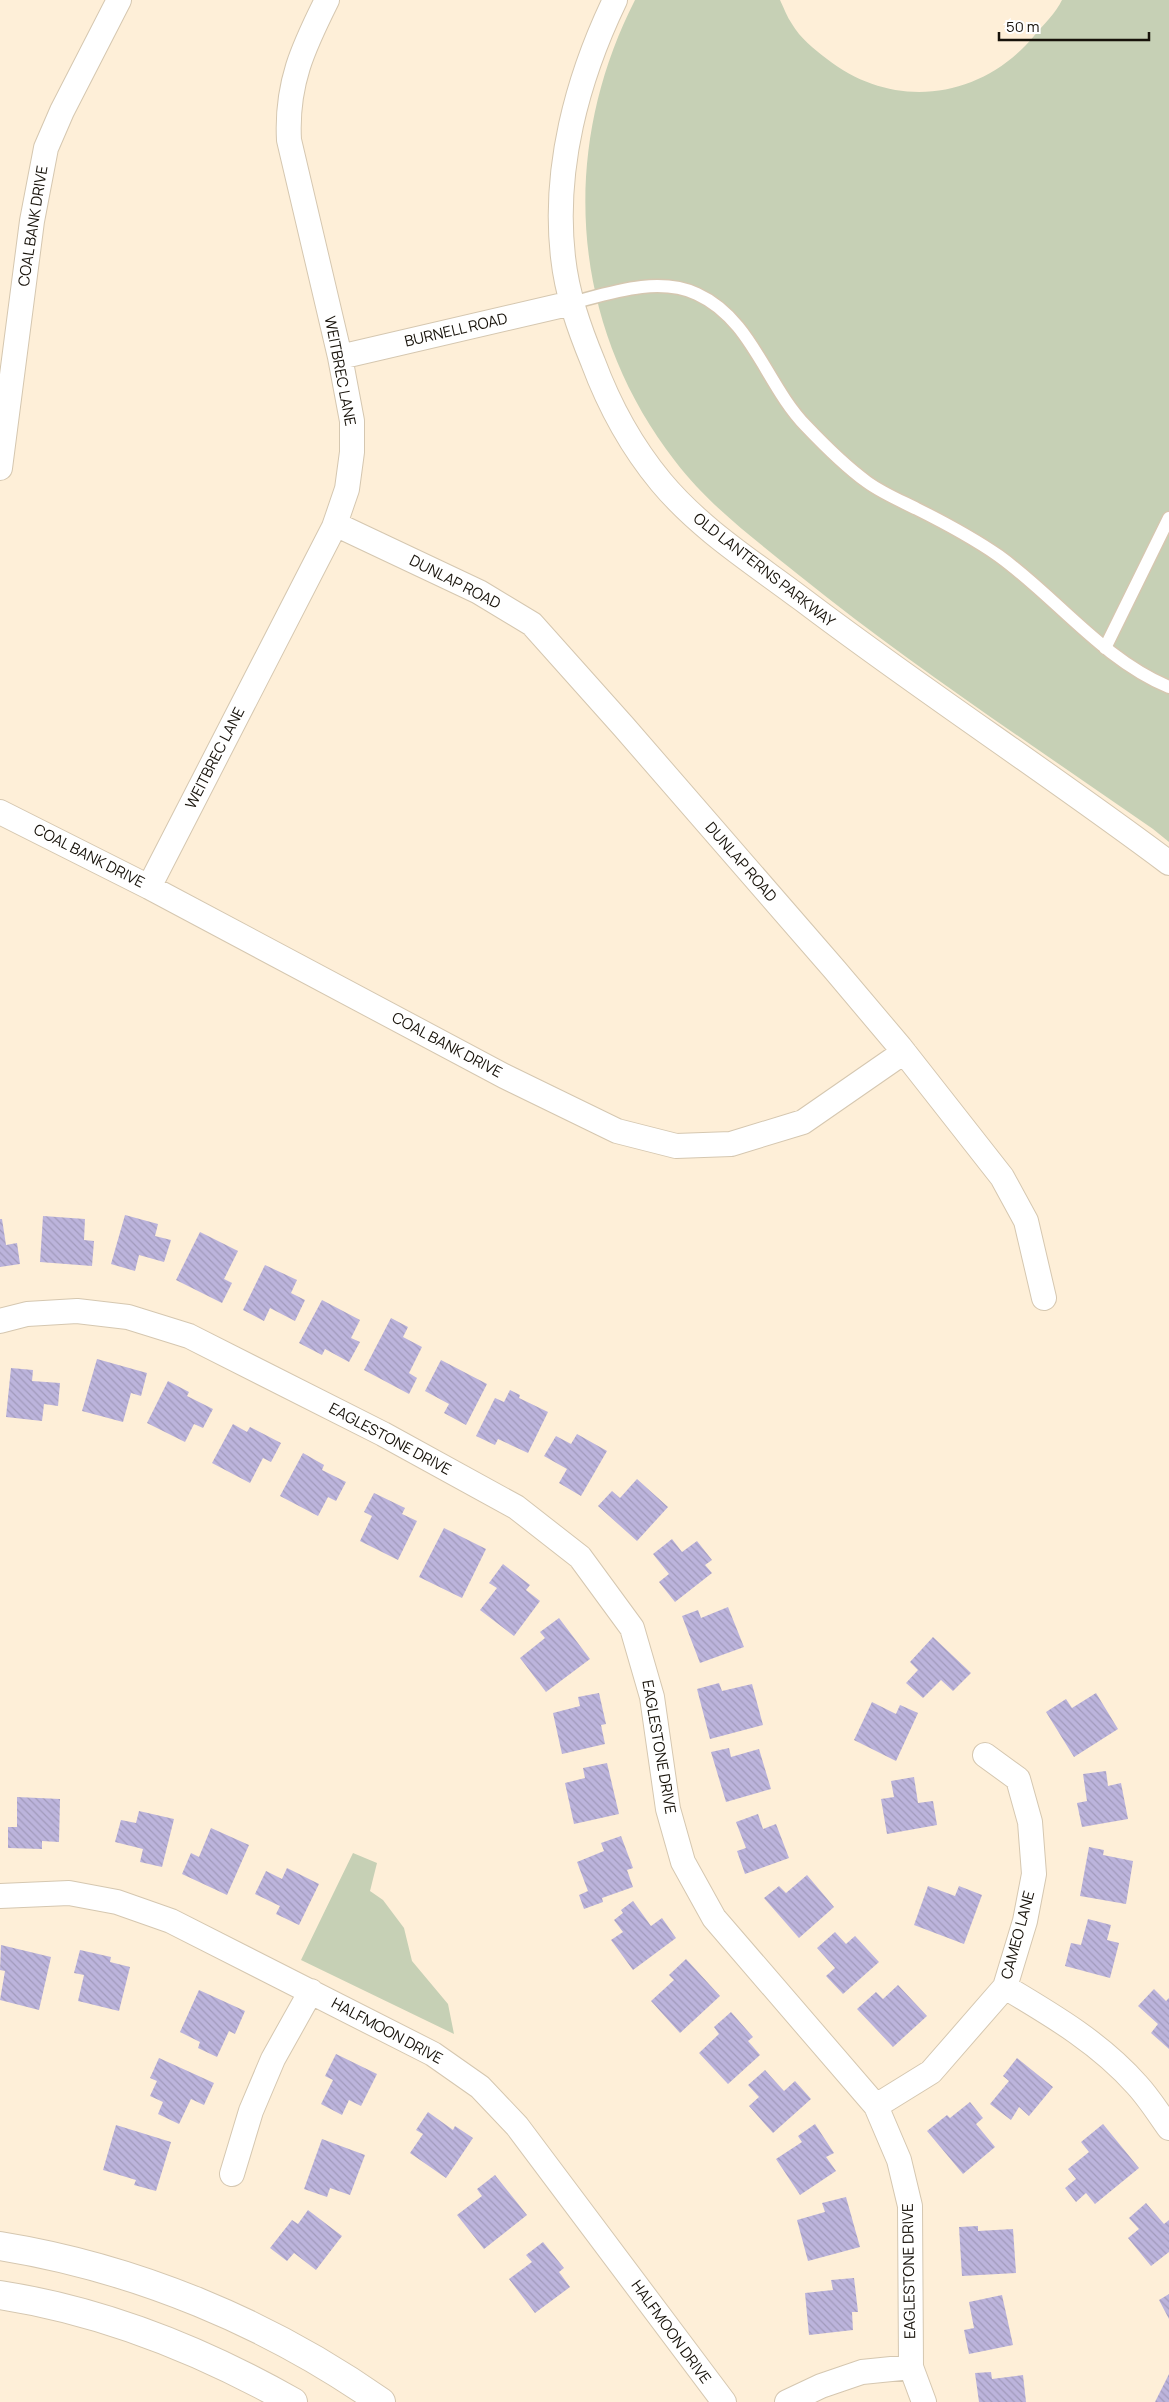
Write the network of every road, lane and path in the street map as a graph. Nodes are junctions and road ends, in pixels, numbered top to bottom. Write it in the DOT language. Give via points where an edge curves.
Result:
graph roads {
  1 [pos="119,0"];
  2 [pos="327,0"];
  3 [pos="615,0"];
  4 [pos="572,303"];
  5 [pos="340,357"];
  6 [pos="0,468"];
  7 [pos="1169,518"];
  8 [pos="335,524"];
  9 [pos="1106,648"];
  10 [pos="1169,687"];
  11 [pos="0,812"];
  12 [pos="1169,863"];
  13 [pos="149,887"];
  14 [pos="904,1052"];
  15 [pos="1044,1298"];
  16 [pos="0,1321"];
  17 [pos="985,1755"];
  18 [pos="0,1896"];
  19 [pos="1005,1987"];
  20 [pos="311,1991"];
  21 [pos="876,2106"];
  22 [pos="1169,2128"];
  23 [pos="232,2174"];
  24 [pos="0,2246"];
  25 [pos="0,2295"];
  26 [pos="911,2367"];
  27 [pos="293,2402"];
  28 [pos="381,2402"];
  29 [pos="724,2402"];
  30 [pos="787,2402"];
  31 [pos="924,2402"];
  1 -- 6 [label="street, COAL BANK DRIVE" via="46,148 32,221"];
  2 -- 5 [label="street, WEITBREC LANE" via="303,48 292,84 288,118 290,140"];
  3 -- 4 [label="street, OLD LANTERNS PARKWAY" via="595,42 567,142 561,204 563,256"];
  4 -- 5 [label="street, BURNELL ROAD"];
  4 -- 9 [label="lane" via="610,293 658,287 680,288 698,294 722,309 736,321 778,393 804,425 841,461 868,483 956,529 999,557"];
  4 -- 12 [label="street, OLD LANTERNS PARKWAY" via="601,384 625,430 661,482 690,514 856,641"];
  5 -- 8 [label="street, WEITBREC LANE" via="352,421 352,452 347,490"];
  7 -- 9 [label="lane"];
  8 -- 13 [label="street, WEITBREC LANE"];
  8 -- 14 [label="street, DUNLAP ROAD" via="480,592 532,624"];
  9 -- 10 [label="lane" via="1133,669"];
  11 -- 13 [label="street, COAL BANK DRIVE"];
  13 -- 14 [label="street, COAL BANK DRIVE" via="513,1080 617,1131 676,1146 731,1144 803,1122"];
  14 -- 15 [label="street, DUNLAP ROAD" via="1002,1177 1026,1221"];
  16 -- 21 [label="street, EAGLESTONE DRIVE" via="27,1314 77,1311 128,1317 189,1336 383,1434 516,1508 580,1557 632,1628 652,1697 668,1809 688,1870 714,1918"];
  17 -- 19 [label="street, CAMEO LANE" via="1018,1779 1030,1822 1034,1874 1025,1921"];
  18 -- 20 [label="street, HALFMOON DRIVE" via="69,1894 117,1902 171,1921"];
  19 -- 21 [label="street, CAMEO LANE" via="931,2072"];
  19 -- 22 [label="street" via="1067,2024 1110,2058 1138,2086"];
  20 -- 23 [label="street" via="273,2059 251,2111"];
  20 -- 29 [label="street, HALFMOON DRIVE" via="433,2054 480,2087 517,2126"];
  21 -- 26 [label="street, EAGLESTONE DRIVE" via="900,2160 910,2206"];
  24 -- 28 [label="main road" via="120,2274 221,2312 317,2360"];
  25 -- 27 [label="main road" via="106,2320 153,2337 251,2378"];
  26 -- 30 [label="street" via="862,2372"];
  26 -- 31 [label="street, EAGLESTONE DRIVE"];
}
